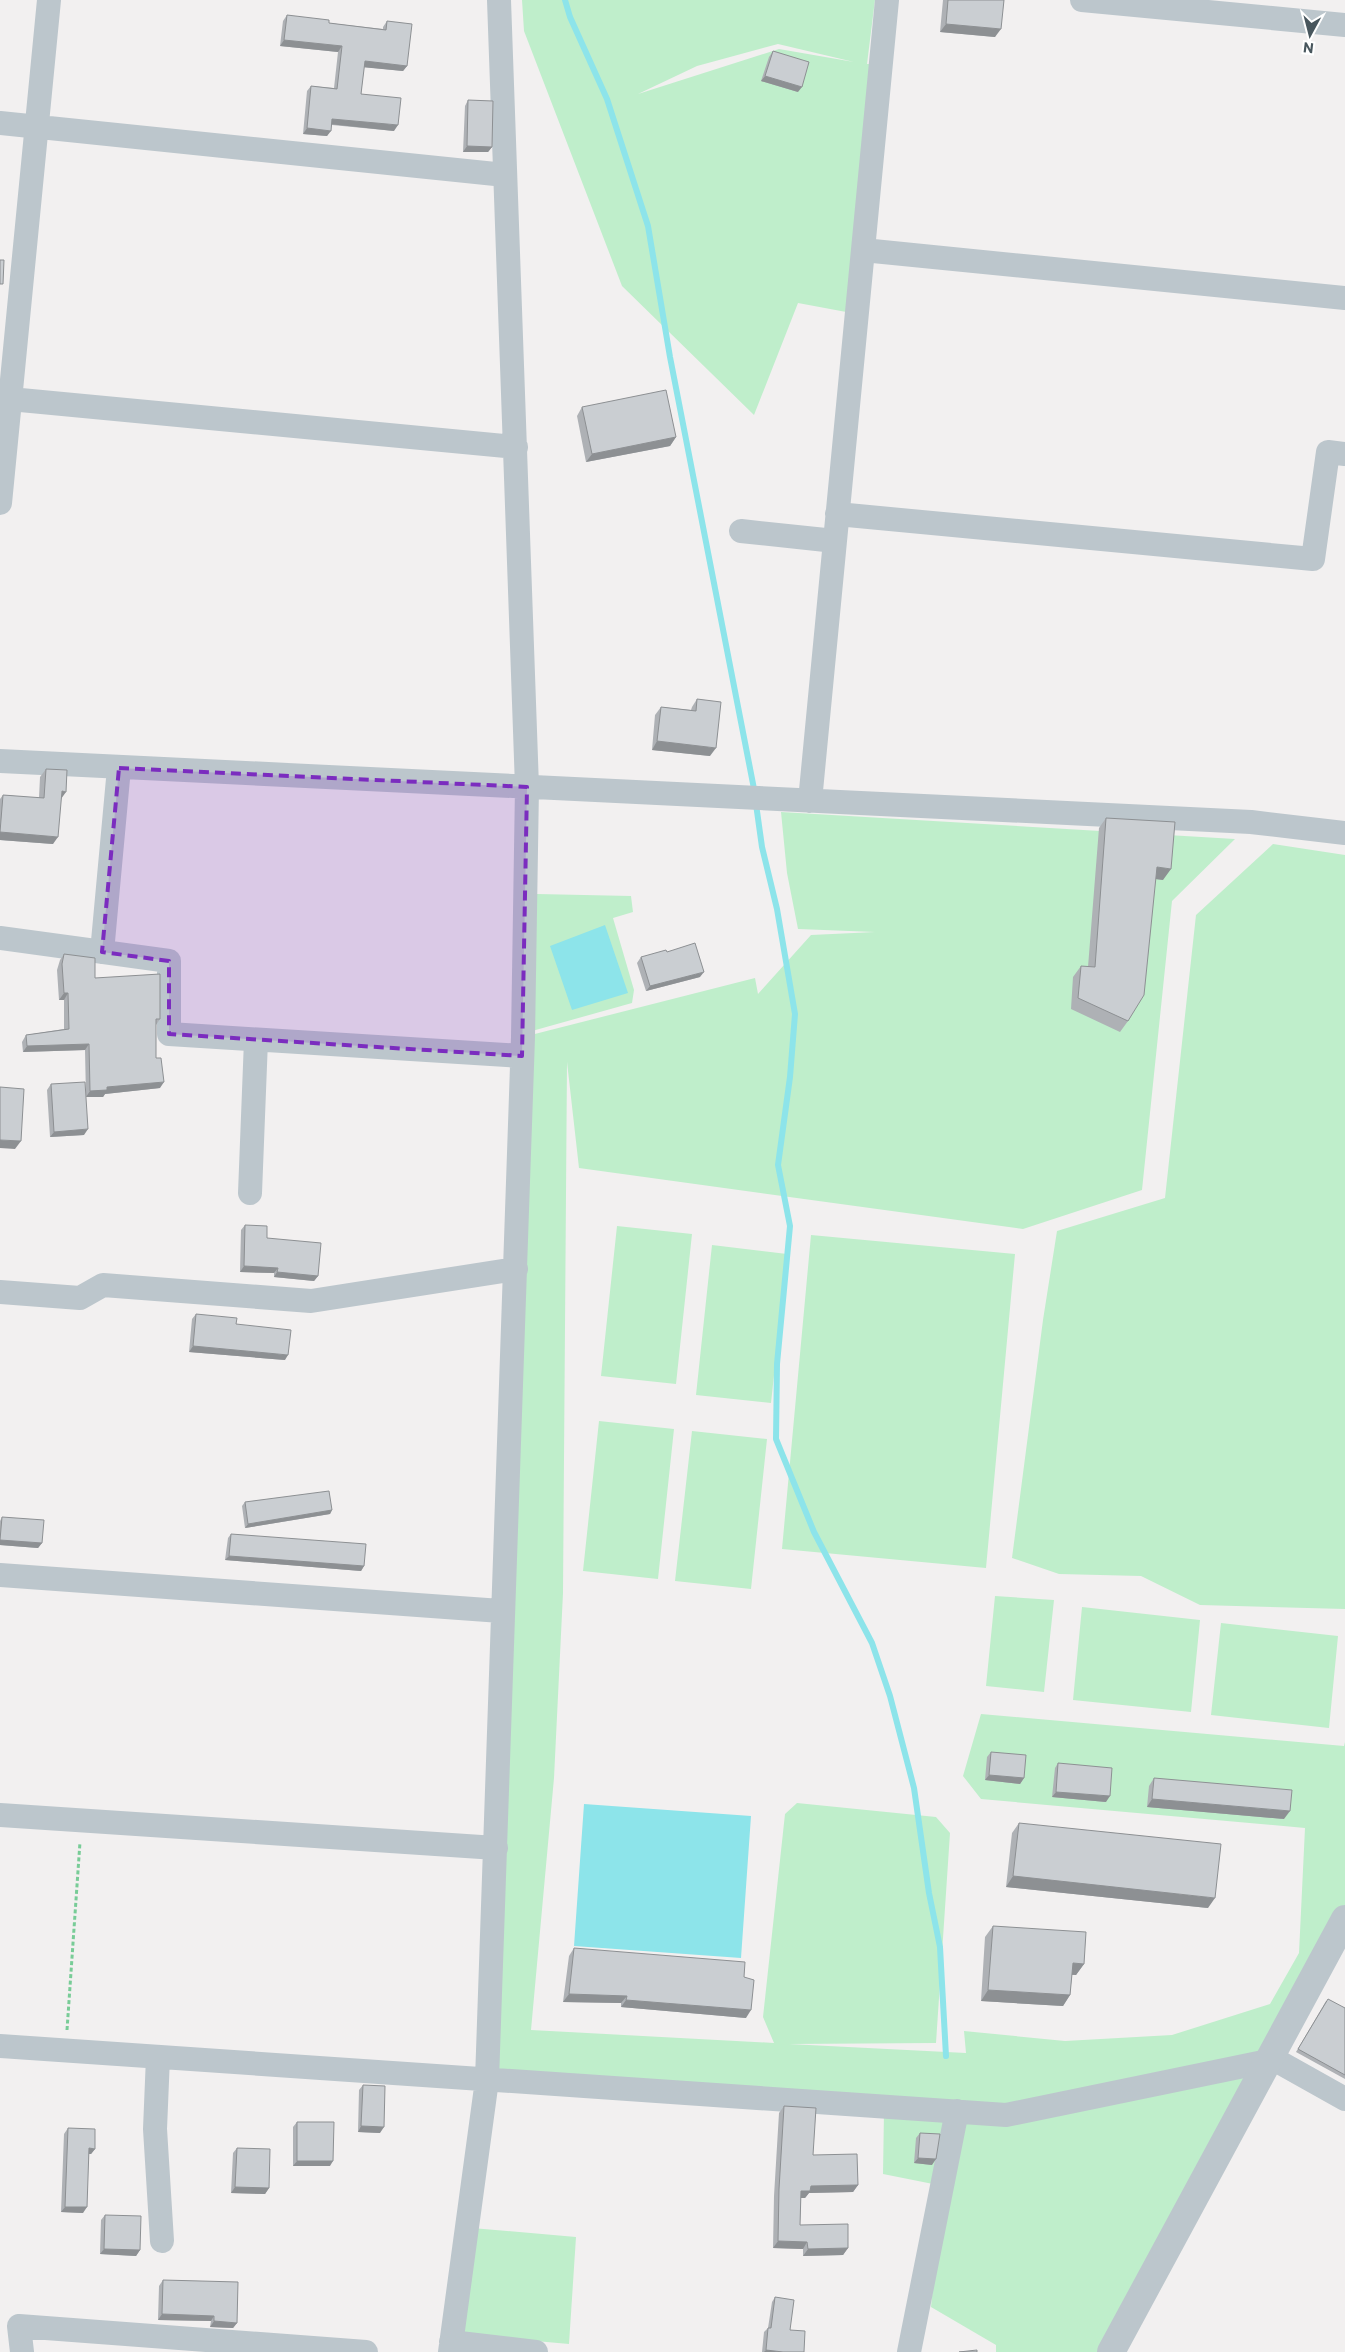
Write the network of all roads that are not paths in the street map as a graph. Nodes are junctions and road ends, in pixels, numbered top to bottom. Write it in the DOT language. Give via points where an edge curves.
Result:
graph roads {
  1 [pos="49,0"];
  2 [pos="499,0"];
  3 [pos="887,0"];
  4 [pos="1082,0"];
  5 [pos="1345,25"];
  6 [pos="0,123"];
  7 [pos="36,126"];
  8 [pos="506,174"];
  9 [pos="863,250"];
  10 [pos="1345,298"];
  11 [pos="10,399"];
  12 [pos="516,447"];
  13 [pos="1345,454"];
  14 [pos="0,503"];
  15 [pos="837,514"];
  16 [pos="742,531"];
  17 [pos="835,541"];
  18 [pos="0,761"];
  19 [pos="119,768"];
  20 [pos="527,787"];
  21 [pos="810,801"];
  22 [pos="1345,833"];
  23 [pos="0,938"];
  24 [pos="102,952"];
  25 [pos="256,1040"];
  26 [pos="522,1056"];
  27 [pos="250,1193"];
  28 [pos="516,1269"];
  29 [pos="0,1292"];
  30 [pos="0,1575"];
  31 [pos="502,1611"];
  32 [pos="0,1815"];
  33 [pos="496,1848"];
  34 [pos="1345,1918"];
  35 [pos="0,2046"];
  36 [pos="158,2057"];
  37 [pos="1269,2059"];
  38 [pos="487,2080"];
  39 [pos="1345,2099"];
  40 [pos="957,2111"];
  41 [pos="162,2241"];
  42 [pos="450,2347"];
  43 [pos="22,2352"];
  44 [pos="366,2352"];
  45 [pos="536,2352"];
  46 [pos="909,2352"];
  47 [pos="1111,2352"];
  1 -- 7 [label="street"];
  2 -- 8 [label="street"];
  3 -- 9 [label="street"];
  4 -- 5 [label="street"];
  6 -- 7 [label="street"];
  7 -- 8 [label="street"];
  7 -- 11 [label="street"];
  8 -- 12 [label="street"];
  9 -- 10 [label="street"];
  9 -- 15 [label="street"];
  11 -- 12 [label="street"];
  11 -- 14 [label="street"];
  12 -- 20 [label="street"];
  13 -- 15 [label="street" via="1328,452 1313,559"];
  15 -- 17 [label="street"];
  16 -- 17 [label="street"];
  17 -- 21 [label="street"];
  18 -- 19 [label="street"];
  19 -- 20 [label="street"];
  19 -- 24 [label="street"];
  20 -- 21 [label="street"];
  20 -- 26 [label="street"];
  21 -- 22 [label="street" via="1251,822"];
  23 -- 24 [label="street"];
  24 -- 25 [label="street" via="169,961 169,1034"];
  25 -- 26 [label="street"];
  25 -- 27 [label="street"];
  26 -- 28 [label="street"];
  28 -- 29 [label="street" via="311,1301 103,1285 80,1298"];
  28 -- 31 [label="street"];
  30 -- 31 [label="street"];
  31 -- 33 [label="street"];
  32 -- 33 [label="street"];
  33 -- 38 [label="street"];
  34 -- 37 [label="street"];
  35 -- 36 [label="street"];
  36 -- 38 [label="street"];
  36 -- 41 [label="street" via="155,2128"];
  37 -- 39 [label="street"];
  37 -- 40 [label="street" via="1006,2115"];
  37 -- 47 [label="street"];
  38 -- 40 [label="street"];
  38 -- 42 [label="street"];
  40 -- 46 [label="street"];
  42 -- 45 [label="street"];
  43 -- 44 [label="street" via="19,2326"];
}
